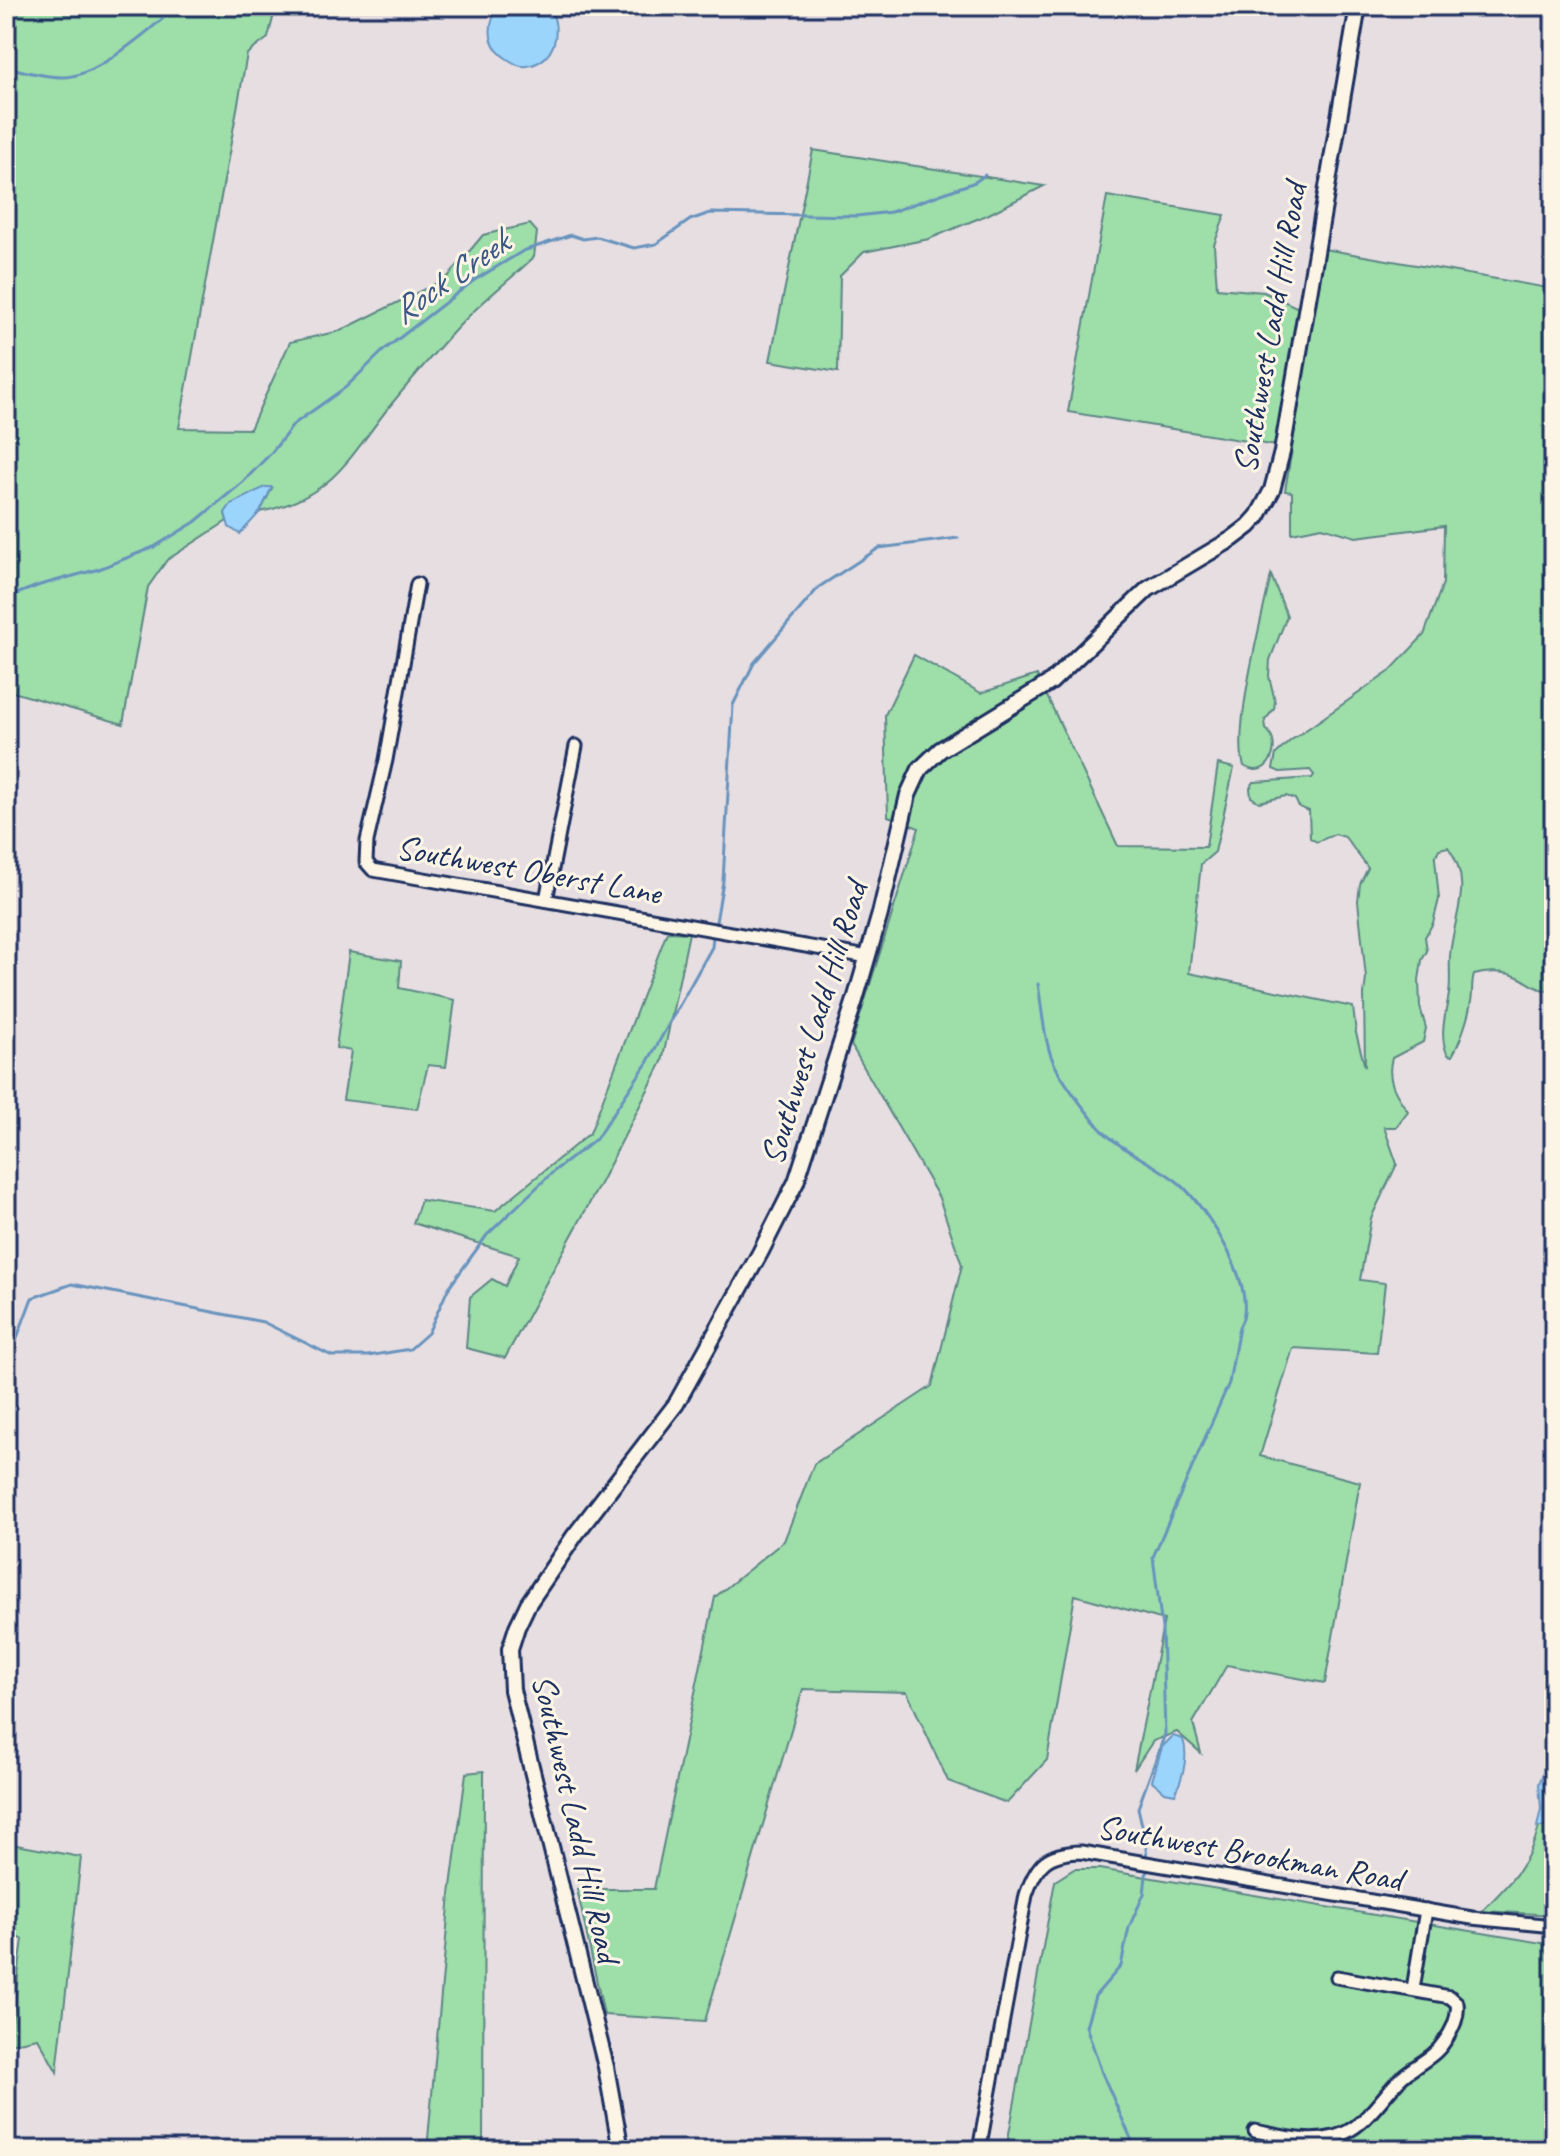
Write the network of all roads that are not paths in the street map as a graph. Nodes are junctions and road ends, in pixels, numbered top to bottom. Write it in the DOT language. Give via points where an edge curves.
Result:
graph roads {
  1 [pos="1358,6"];
  2 [pos="417,584"];
  3 [pos="576,746"];
  4 [pos="546,900"];
  5 [pos="868,957"];
  6 [pos="1426,1910"];
  7 [pos="1554,1926"];
  8 [pos="1337,1977"];
  9 [pos="1413,1989"];
  10 [pos="1255,2131"];
  11 [pos="621,2150"];
  12 [pos="979,2150"];
  1 -- 5 [label="street, Southwest Ladd Hill Road" via="1282,452 1268,499 1243,530 1144,592 1051,682 927,760 908,795"];
  2 -- 4 [label="street, Southwest Oberst Lane" via="366,862 382,872"];
  3 -- 4 [label="street"];
  4 -- 5 [label="street, Southwest Oberst Lane"];
  5 -- 11 [label="street, Southwest Ladd Hill Road" via="802,1167 760,1253 676,1404 537,1589 512,1643 514,1698 606,2067"];
  6 -- 7 [label="street, Southwest Brookman Road"];
  6 -- 9 [label="street"];
  6 -- 12 [label="street, Southwest Brookman Road" via="1081,1852 1050,1856 1033,1875 1026,1895"];
  8 -- 9 [label="street"];
  9 -- 10 [label="street" via="1454,1999 1457,2018 1436,2052 1404,2076 1363,2120 1321,2140"];
}
